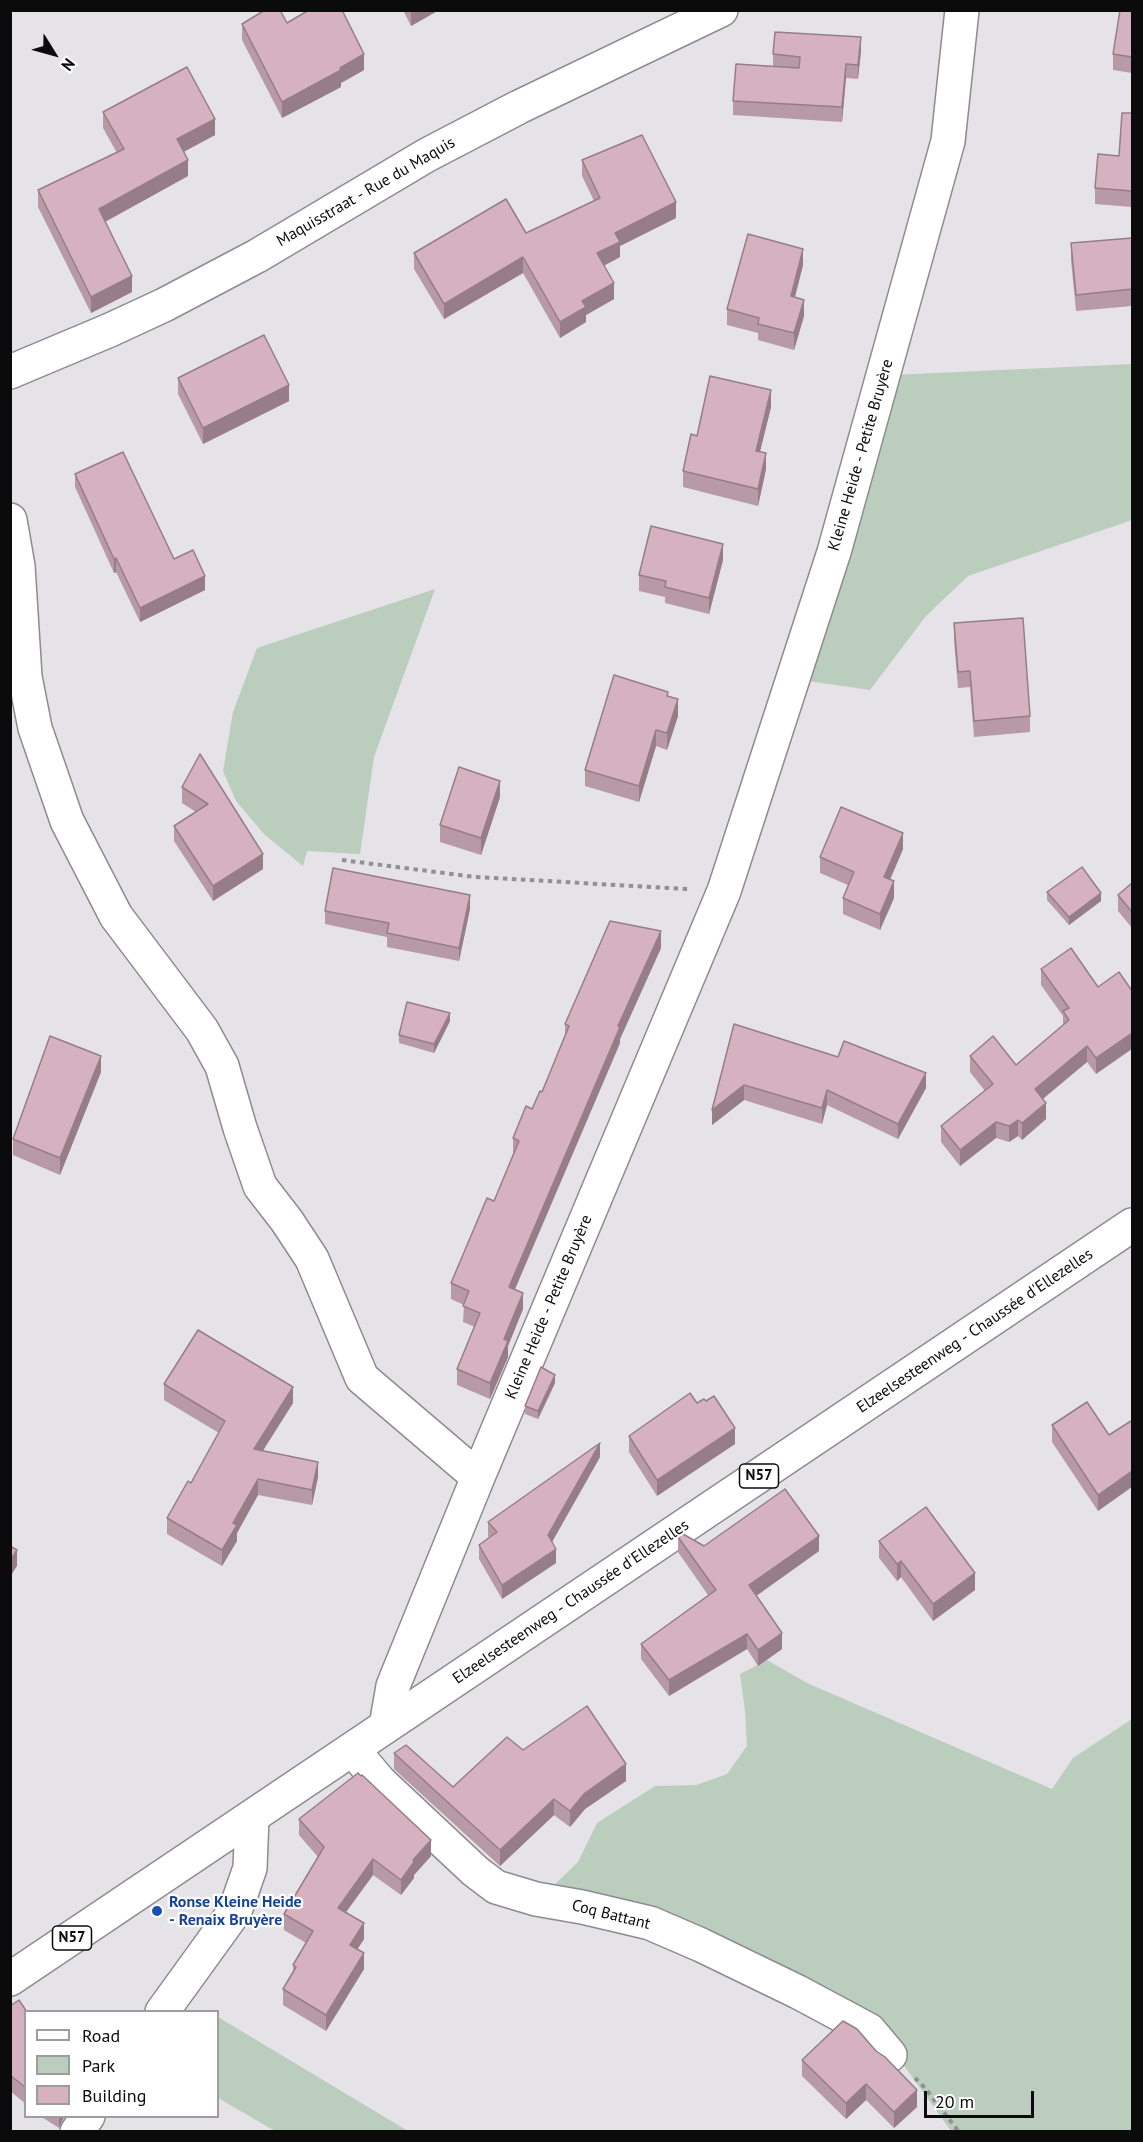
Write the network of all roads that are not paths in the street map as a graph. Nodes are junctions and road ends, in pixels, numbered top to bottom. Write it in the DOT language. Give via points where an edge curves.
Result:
graph roads {
  1 [pos="721,10"];
  2 [pos="962,10"];
  3 [pos="10,372"];
  4 [pos="10,520"];
  5 [pos="1132,1225"];
  6 [pos="478,1477"];
  7 [pos="386,1726"];
  8 [pos="353,1750"];
  9 [pos="252,1817"];
  10 [pos="10,1979"];
  11 [pos="163,2010"];
  12 [pos="890,2055"];
  13 [pos="87,2118"];
  14 [pos="77,2132"];
  1 -- 3 [label="street, Maquisstraat - Rue du Maquis" via="427,155 257,256 164,305"];
  2 -- 6 [label="street, Kleine Heide - Petite Bruyère" via="948,141 834,552 724,891"];
  4 -- 6 [label="street" via="18,566 25,676 35,728 67,821 116,916 202,1030 222,1066 260,1186 312,1259 362,1378"];
  5 -- 7 [label="street, Elzeelsesteenweg - Chaussée d'Ellezelles / N57"];
  6 -- 7 [label="street, Kleine Heide - Petite Bruyère" via="393,1686"];
  7 -- 8 [label="street, Elzeelsesteenweg - Chaussée d'Ellezelles / N57"];
  8 -- 9 [label="street, Elzeelsesteenweg - Chaussée d'Ellezelles / N57"];
  8 -- 12 [label="street, Coq Battant" via="380,1782 496,1887 650,1923 869,2030"];
  9 -- 10 [label="street, Elzeelsesteenweg - Chaussée d'Ellezelles / N57"];
  9 -- 11 [label="street" via="250,1868 235,1911"];
  13 -- 14 [label="street"];
}
